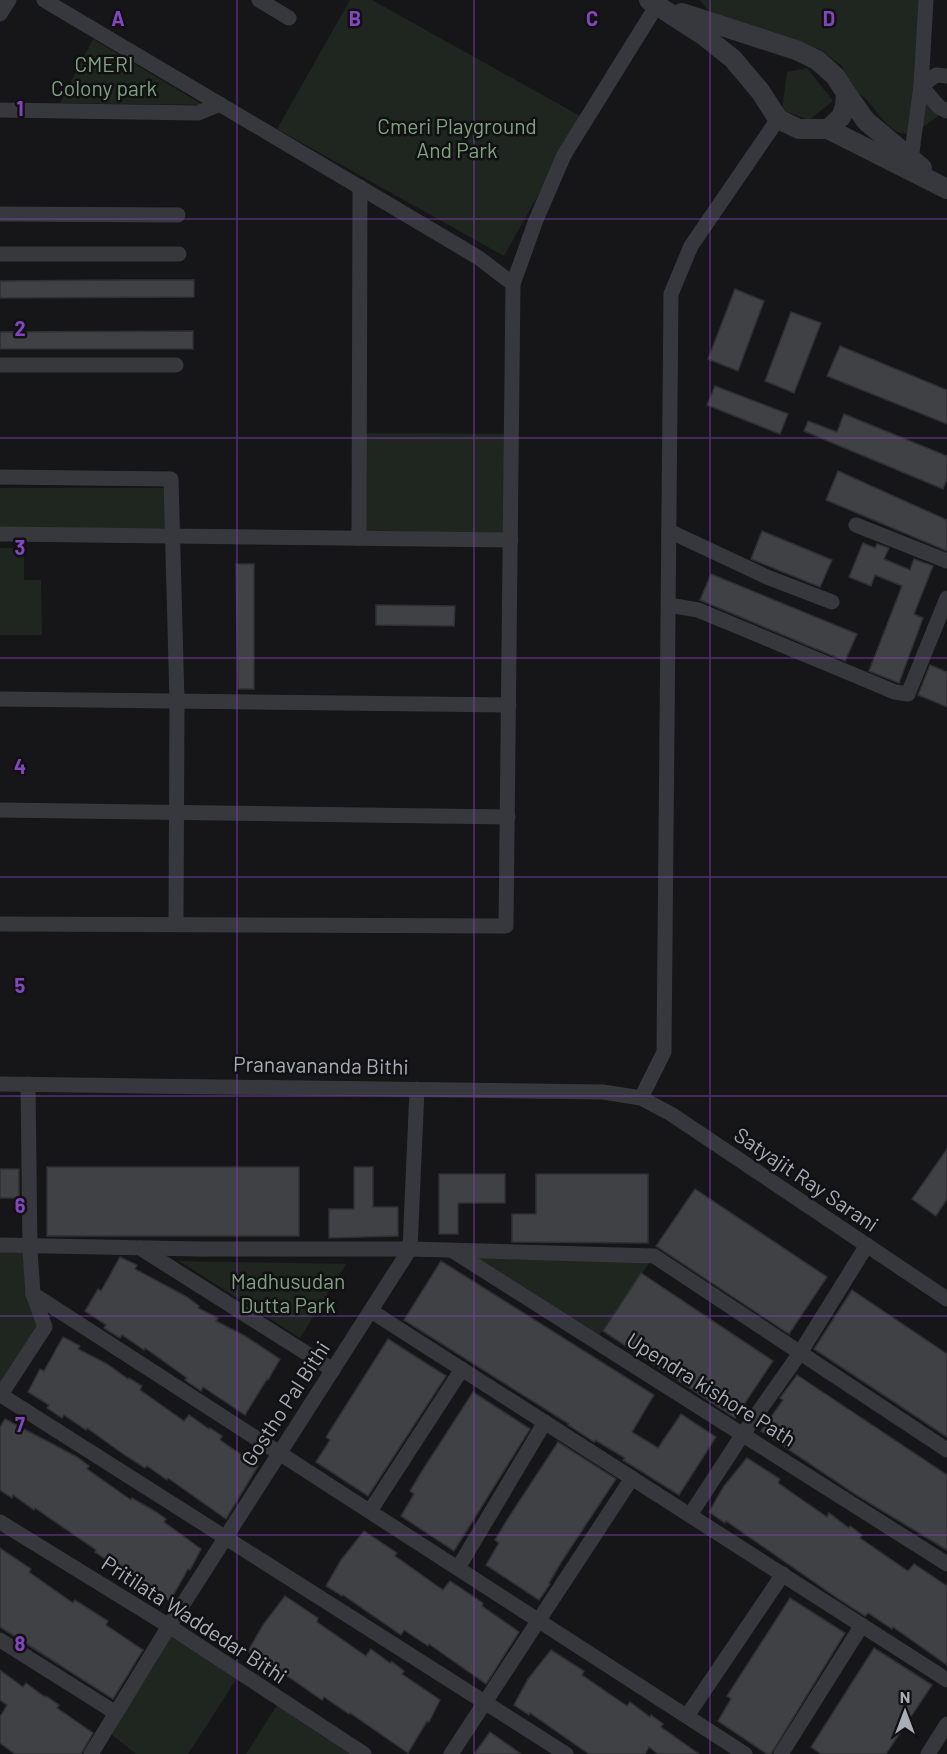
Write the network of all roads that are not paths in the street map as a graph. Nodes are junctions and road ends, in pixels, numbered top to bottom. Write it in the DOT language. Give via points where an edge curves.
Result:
graph roads {
  1 [pos="9,0"];
  2 [pos="44,0"];
  3 [pos="259,0"];
  4 [pos="926,0"];
  5 [pos="653,2"];
  6 [pos="0,15"];
  7 [pos="289,18"];
  8 [pos="947,76"];
  9 [pos="921,86"];
  10 [pos="846,93"];
  11 [pos="220,104"];
  12 [pos="0,111"];
  13 [pos="947,111"];
  14 [pos="778,119"];
  15 [pos="828,129"];
  16 [pos="911,159"];
  17 [pos="360,187"];
  18 [pos="946,188"];
  19 [pos="0,214"];
  20 [pos="178,215"];
  21 [pos="0,254"];
  22 [pos="179,255"];
  23 [pos="513,284"];
  24 [pos="0,365"];
  25 [pos="176,365"];
  26 [pos="0,477"];
  27 [pos="856,525"];
  28 [pos="669,531"];
  29 [pos="0,534"];
  30 [pos="172,536"];
  31 [pos="359,538"];
  32 [pos="511,540"];
  33 [pos="947,561"];
  34 [pos="947,598"];
  35 [pos="832,602"];
  36 [pos="669,605"];
  37 [pos="0,699"];
  38 [pos="177,701"];
  39 [pos="509,705"];
  40 [pos="0,810"];
  41 [pos="176,812"];
  42 [pos="508,817"];
  43 [pos="0,924"];
  44 [pos="176,924"];
  45 [pos="0,1084"];
  46 [pos="28,1084"];
  47 [pos="417,1089"];
  48 [pos="641,1098"];
  49 [pos="0,1245"];
  50 [pos="867,1245"];
  51 [pos="30,1246"];
  52 [pos="140,1248"];
  53 [pos="410,1249"];
  54 [pos="453,1251"];
  55 [pos="33,1293"];
  56 [pos="947,1299"];
  57 [pos="371,1311"];
  58 [pos="800,1353"];
  59 [pos="462,1369"];
  60 [pos="333,1370"];
  61 [pos="1,1395"];
  62 [pos="545,1422"];
  63 [pos="743,1434"];
  64 [pos="947,1450"];
  65 [pos="280,1453"];
  66 [pos="632,1478"];
  67 [pos="370,1511"];
  68 [pos="690,1515"];
  69 [pos="0,1522"];
  70 [pos="226,1538"];
  71 [pos="947,1564"];
  72 [pos="458,1568"];
  73 [pos="783,1574"];
  74 [pos="538,1620"];
  75 [pos="862,1625"];
  76 [pos="169,1626"];
  77 [pos="0,1640"];
  78 [pos="947,1680"];
  79 [pos="485,1702"];
  80 [pos="116,1713"];
  81 [pos="687,1716"];
  82 [pos="947,1724"];
  83 [pos="91,1754"];
  84 [pos="364,1754"];
  85 [pos="451,1754"];
  86 [pos="566,1754"];
  87 [pos="745,1754"];
  88 [pos="781,1754"];
  89 [pos="928,1754"];
  1 -- 6 [label="street"];
  2 -- 11 [label="street"];
  3 -- 7 [label="street"];
  4 -- 9 [label="street"];
  5 -- 10 [label="street" via="796,50 817,60"];
  5 -- 14 [label="street" via="733,59"];
  5 -- 23 [label="street" via="564,155"];
  8 -- 9 [label="street" via="936,75"];
  9 -- 13 [label="street"];
  9 -- 16 [label="street"];
  10 -- 15 [label="street" via="845,107"];
  10 -- 16 [label="street" via="866,121"];
  11 -- 12 [label="street" via="198,113"];
  11 -- 17 [label="street"];
  14 -- 15 [label="street" via="799,129"];
  14 -- 28 [label="street" via="691,246 671,294"];
  15 -- 18 [label="street"];
  16 -- 18 [label="street"];
  17 -- 23 [label="street" via="479,258"];
  17 -- 31 [label="street"];
  19 -- 20 [label="street"];
  21 -- 22 [label="street"];
  23 -- 32 [label="street"];
  24 -- 25 [label="street"];
  26 -- 30 [label="street" via="171,479"];
  27 -- 33 [label="street"];
  28 -- 35 [label="street" via="767,577"];
  28 -- 36 [label="street"];
  29 -- 30 [label="street"];
  30 -- 31 [label="street"];
  30 -- 38 [label="street"];
  31 -- 32 [label="street"];
  32 -- 39 [label="street"];
  34 -- 36 [label="street" via="908,694 698,610"];
  36 -- 48 [label="street" via="664,1052"];
  37 -- 38 [label="street"];
  38 -- 39 [label="street"];
  38 -- 41 [label="street"];
  39 -- 42 [label="street"];
  40 -- 41 [label="street"];
  41 -- 42 [label="street"];
  41 -- 44 [label="street"];
  42 -- 44 [label="street" via="506,926"];
  43 -- 44 [label="street"];
  45 -- 46 [label="street, Pranavananda Bithi"];
  46 -- 47 [label="street, Pranavananda Bithi"];
  46 -- 51 [label="street"];
  47 -- 48 [label="street, Pranavananda Bithi" via="603,1092"];
  47 -- 53 [label="street, Gostho Pal Bithi"];
  48 -- 50 [label="street, Satyajit Ray Sarani"];
  49 -- 51 [label="street"];
  50 -- 56 [label="street, Satyajit Ray Sarani"];
  50 -- 58 [label="street"];
  51 -- 52 [label="street"];
  51 -- 55 [label="street"];
  52 -- 53 [label="street"];
  52 -- 60 [label="street"];
  53 -- 54 [label="street"];
  53 -- 57 [label="street, Gostho Pal Bithi"];
  54 -- 58 [label="street" via="654,1256"];
  54 -- 63 [label="street, Upendra kishore Path"];
  55 -- 61 [label="street" via="45,1327"];
  55 -- 65 [label="street"];
  57 -- 59 [label="street"];
  57 -- 60 [label="street, Gostho Pal Bithi"];
  58 -- 63 [label="street"];
  58 -- 64 [label="street"];
  59 -- 62 [label="street"];
  59 -- 67 [label="street"];
  60 -- 65 [label="street, Gostho Pal Bithi"];
  61 -- 70 [label="street"];
  62 -- 66 [label="street"];
  62 -- 72 [label="street"];
  63 -- 68 [label="street"];
  63 -- 71 [label="street, Upendra kishore Path"];
  65 -- 67 [label="street"];
  65 -- 70 [label="street, Gostho Pal Bithi"];
  66 -- 68 [label="street"];
  66 -- 74 [label="street"];
  67 -- 72 [label="street"];
  68 -- 73 [label="street"];
  69 -- 76 [label="street, Pritilata Waddedar Bithi"];
  70 -- 76 [label="street, Gostho Pal Bithi"];
  70 -- 79 [label="street"];
  72 -- 74 [label="street"];
  73 -- 75 [label="street"];
  73 -- 81 [label="street"];
  74 -- 79 [label="street"];
  74 -- 81 [label="street"];
  75 -- 78 [label="street"];
  75 -- 88 [label="street"];
  76 -- 80 [label="street, Gostho Pal Bithi"];
  76 -- 84 [label="street, Pritilata Waddedar Bithi"];
  77 -- 80 [label="street"];
  79 -- 85 [label="street"];
  79 -- 86 [label="street"];
  80 -- 83 [label="street, Gostho Pal Bithi"];
  81 -- 87 [label="street"];
  82 -- 89 [label="street"];
}
